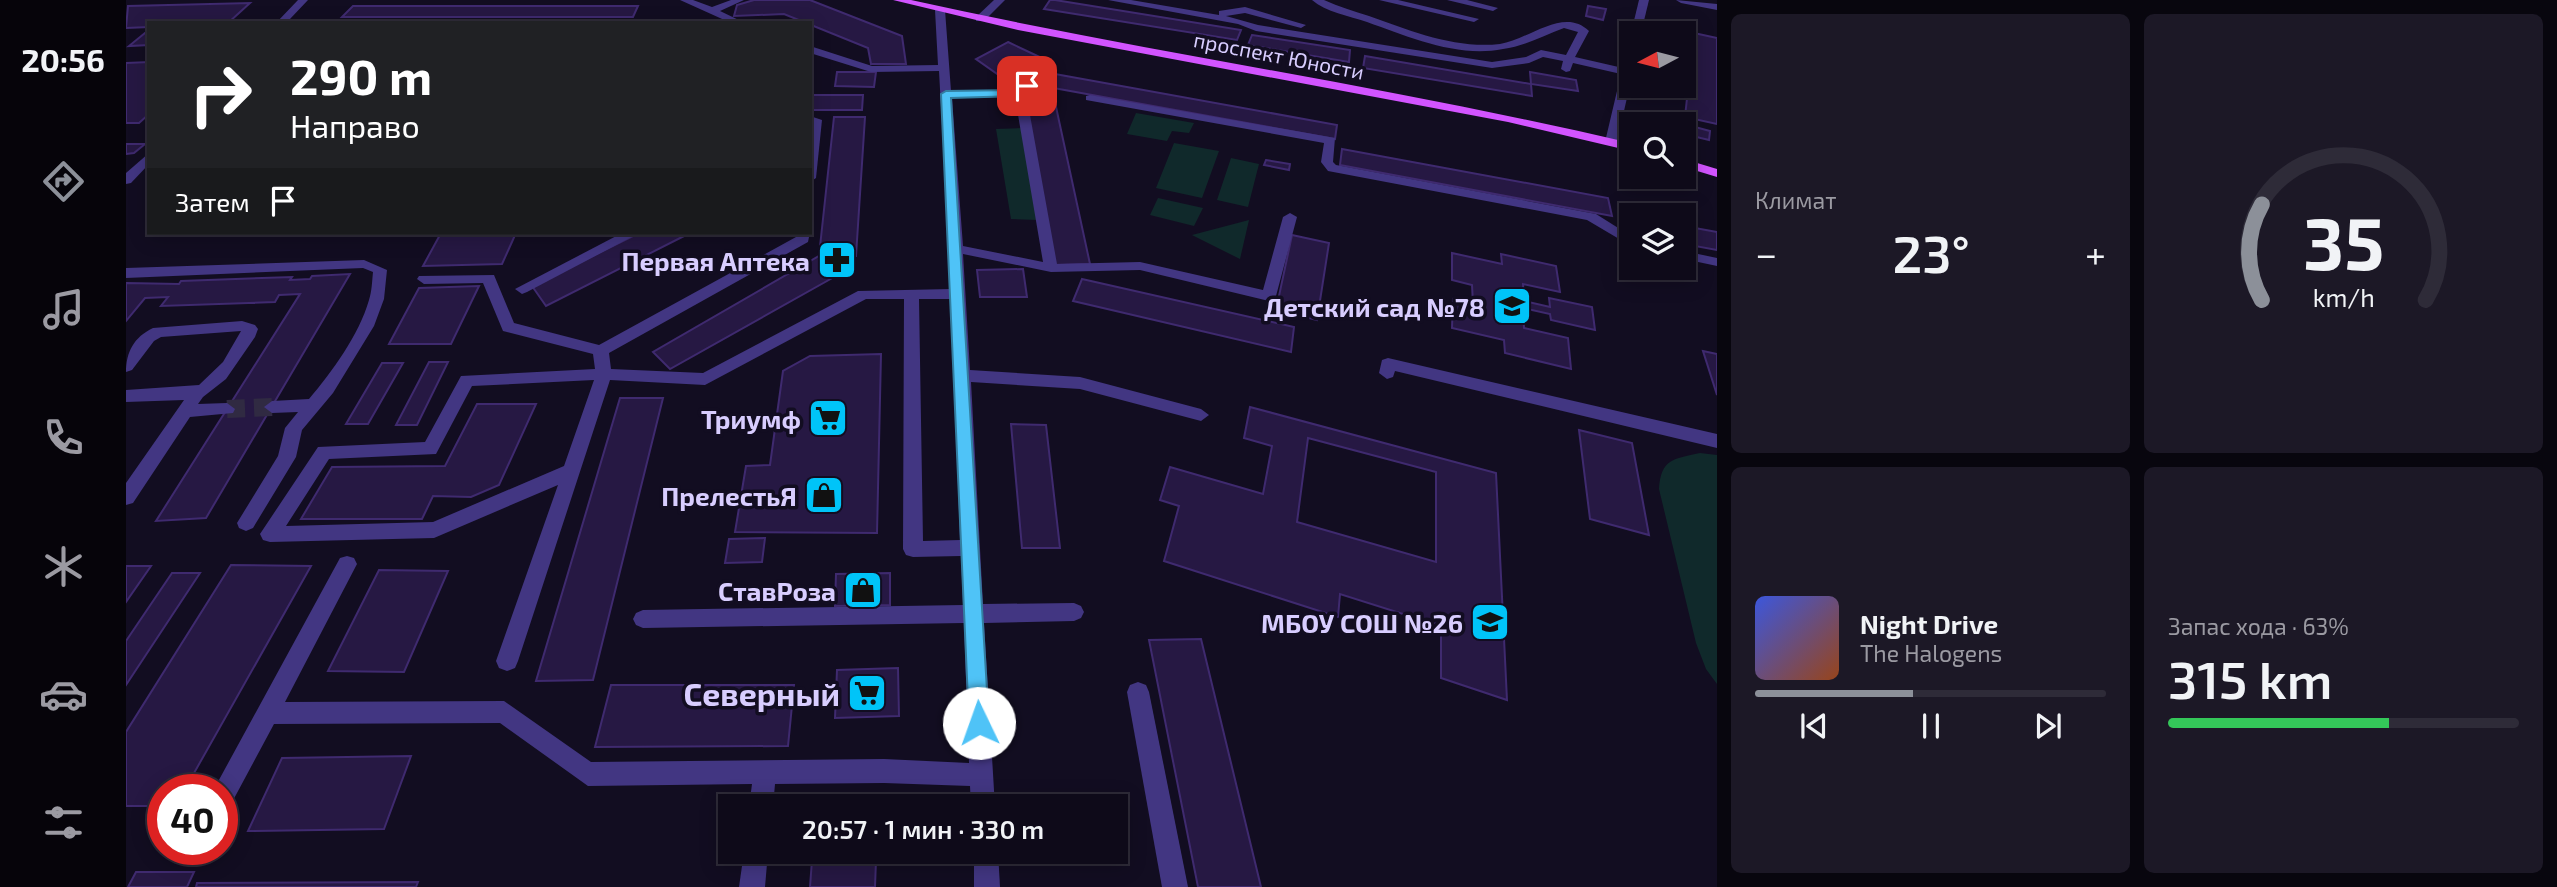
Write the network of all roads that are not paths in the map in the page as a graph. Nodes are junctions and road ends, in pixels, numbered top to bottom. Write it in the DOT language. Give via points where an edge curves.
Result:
graph roads {
  1 [pos="303,0"];
  2 [pos="685,0"];
  3 [pos="738,0"];
  4 [pos="898,0"];
  5 [pos="1000,0"];
  6 [pos="1113,0"];
  7 [pos="1317,0"];
  8 [pos="1384,0"];
  9 [pos="1452,0"];
  10 [pos="1644,0"];
  11 [pos="1681,0"];
  12 [pos="1717,7"];
  13 [pos="1493,8"];
  14 [pos="940,10"];
  15 [pos="712,11"];
  16 [pos="980,19"];
  17 [pos="1474,19"];
  18 [pos="282,21"];
  19 [pos="735,21"];
  20 [pos="1639,21"];
  21 [pos="812,50"];
  22 [pos="1568,64"];
  23 [pos="944,68"];
  24 [pos="1619,71"];
  25 [pos="1033,79"];
  26 [pos="1020,93"];
  27 [pos="946,94"];
  28 [pos="1090,98"];
  29 [pos="1621,98"];
  30 [pos="812,120"];
  31 [pos="1611,142"];
  32 [pos="1619,144"];
  33 [pos="147,159"];
  34 [pos="812,159"];
  35 [pos="1696,167"];
  36 [pos="1717,173"];
  37 [pos="126,180"];
  38 [pos="1290,217"];
  39 [pos="1619,234"];
  40 [pos="628,235"];
  41 [pos="804,235"];
  42 [pos="956,250"];
  43 [pos="1696,258"];
  44 [pos="1717,262"];
  45 [pos="1051,268"];
  46 [pos="126,273"];
  47 [pos="424,279"];
  48 [pos="522,289"];
  49 [pos="911,294"];
  50 [pos="957,294"];
  51 [pos="601,351"];
  52 [pos="126,366"];
  53 [pos="1387,373"];
  54 [pos="604,374"];
  55 [pos="961,374"];
  56 [pos="198,393"];
  57 [pos="126,396"];
  58 [pos="312,405"];
  59 [pos="272,407"];
  60 [pos="227,409"];
  61 [pos="185,411"];
  62 [pos="1200,415"];
  63 [pos="1717,441"];
  64 [pos="571,471"];
  65 [pos="126,498"];
  66 [pos="246,523"];
  67 [pos="970,548"];
  68 [pos="347,564"];
  69 [pos="1074,612"];
  70 [pos="974,613"];
  71 [pos="643,619"];
  72 [pos="507,661"];
  73 [pos="1138,692"];
  74 [pos="268,713"];
  75 [pos="765,771"];
  76 [pos="235,774"];
  77 [pos="982,775"];
  78 [pos="762,794"];
  79 [pos="983,794"];
  80 [pos="755,864"];
  81 [pos="986,864"];
  82 [pos="752,887"];
  83 [pos="987,887"];
  84 [pos="1175,887"];
  1 -- 18 [label="street"];
  2 -- 15 [label="street"];
  3 -- 15 [label="street"];
  4 -- 14 [label="main road, проспект Юности"];
  5 -- 16 [label="street"];
  6 -- 22 [label="street" via="1492,65 1529,60 1542,53"];
  7 -- 22 [label="street" via="1452,46 1500,47 1556,25 1577,26 1584,31"];
  8 -- 17 [label="street"];
  9 -- 13 [label="street"];
  10 -- 20 [label="street"];
  11 -- 12 [label="street"];
  14 -- 16 [label="main road, проспект Юности"];
  14 -- 23 [label="street"];
  15 -- 19 [label="street"];
  16 -- 31 [label="main road, проспект Юности" via="1456,108"];
  21 -- 23 [label="street" via="871,69"];
  22 -- 24 [label="street"];
  23 -- 27 [label="street"];
  25 -- 26 [label="street"];
  26 -- 27 [label="street"];
  26 -- 45 [label="street"];
  27 -- 42 [label="street"];
  28 -- 39 [label="street" via="1331,141 1327,162 1332,167 1591,217"];
  29 -- 31 [label="street"];
  30 -- 34 [label="street" via="816,120"];
  31 -- 32 [label="main road, проспект Юности"];
  33 -- 37 [label="street"];
  35 -- 36 [label="main road"];
  38 -- 45 [label="street" via="1269,296 1140,266"];
  40 -- 48 [label="street"];
  41 -- 51 [label="street"];
  42 -- 45 [label="street"];
  42 -- 50 [label="street"];
  43 -- 44 [label="street"];
  46 -- 58 [label="street" via="377,267 381,282 366,326"];
  47 -- 51 [label="street" via="489,278 508,327"];
  49 -- 50 [label="street"];
  49 -- 54 [label="street" via="863,294 705,379"];
  49 -- 67 [label="street" via="913,549"];
  50 -- 55 [label="street"];
  51 -- 54 [label="street"];
  52 -- 56 [label="street" via="158,331 248,327 249,333 216,383"];
  53 -- 63 [label="street" via="1388,364"];
  54 -- 64 [label="street"];
  54 -- 64 [label="street" via="467,380 430,449 324,452 270,534 434,530"];
  55 -- 62 [label="street" via="1080,383"];
  55 -- 67 [label="street"];
  56 -- 57 [label="street"];
  56 -- 61 [label="street"];
  58 -- 59 [label="street"];
  58 -- 66 [label="street" via="294,428 288,457"];
  60 -- 61 [label="street"];
  61 -- 65 [label="street"];
  64 -- 72 [label="street"];
  67 -- 70 [label="street"];
  68 -- 74 [label="street"];
  69 -- 70 [label="street"];
  70 -- 71 [label="street"];
  70 -- 77 [label="street"];
  73 -- 84 [label="street"];
  74 -- 75 [label="street" via="504,712 588,774"];
  74 -- 76 [label="street"];
  75 -- 77 [label="street"];
  75 -- 78 [label="street"];
  77 -- 79 [label="street"];
  80 -- 82 [label="street"];
  81 -- 83 [label="street"];
}
